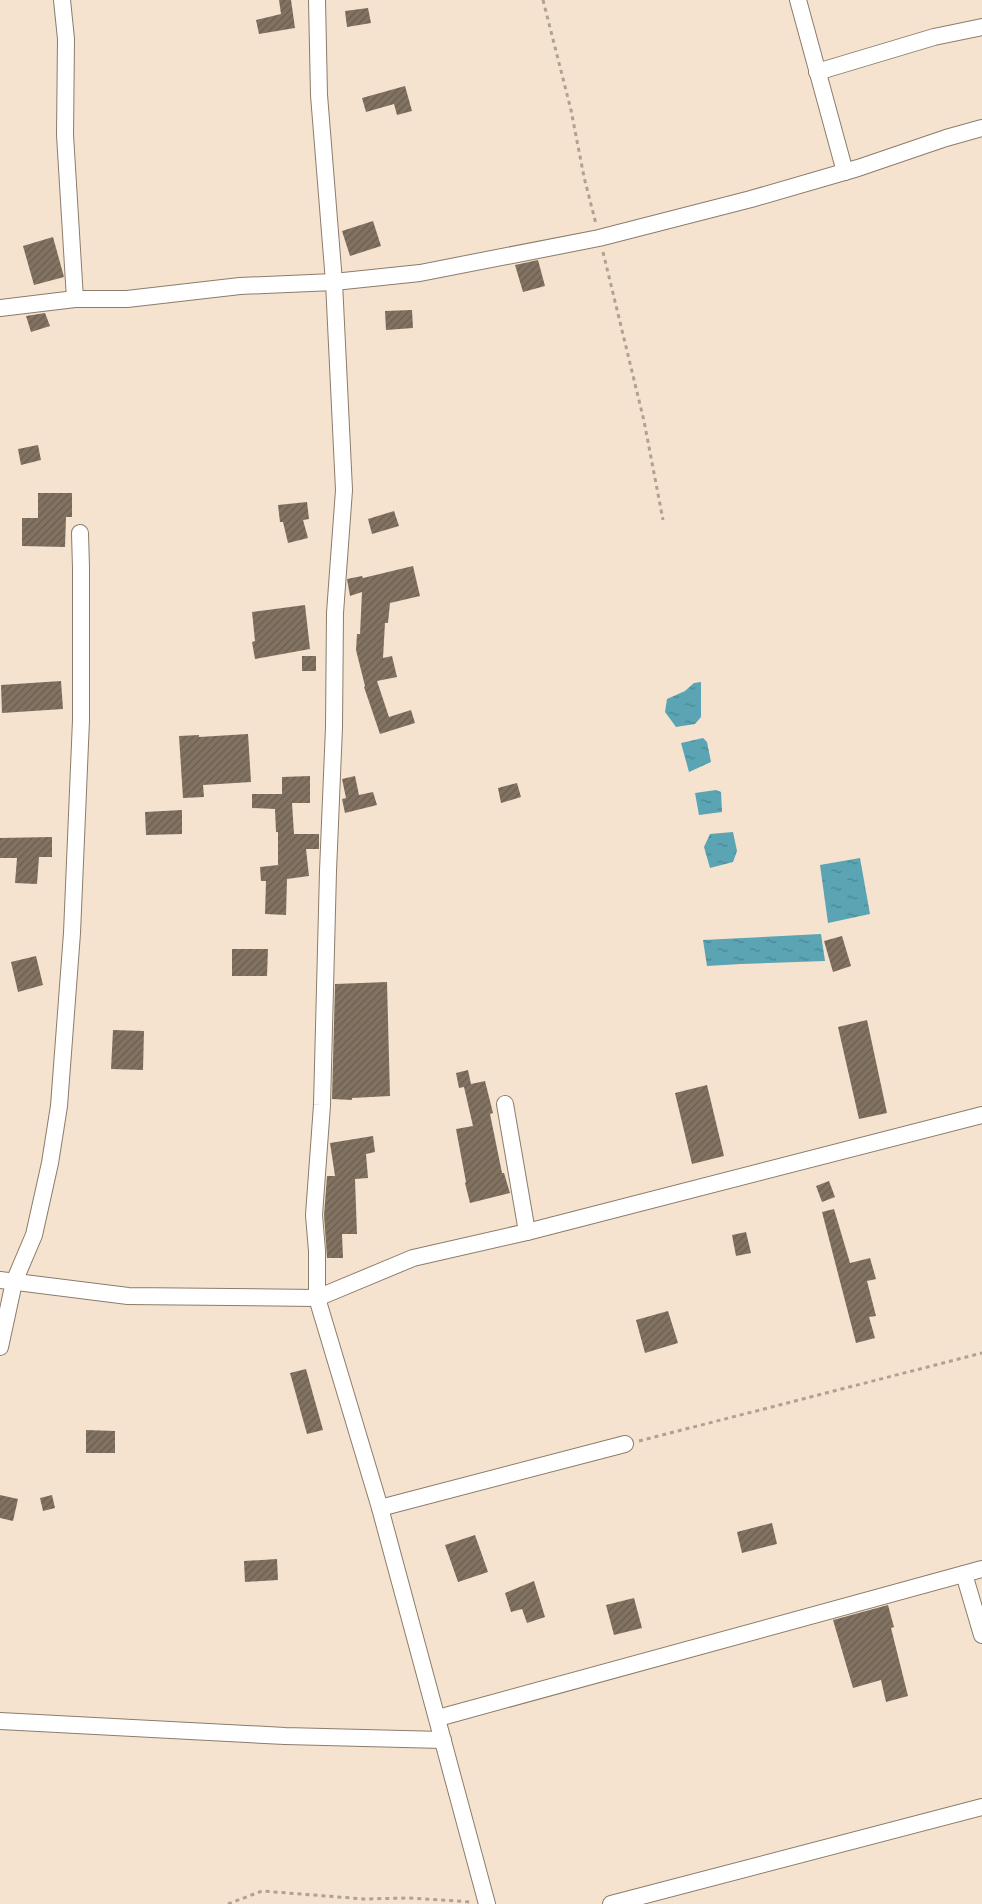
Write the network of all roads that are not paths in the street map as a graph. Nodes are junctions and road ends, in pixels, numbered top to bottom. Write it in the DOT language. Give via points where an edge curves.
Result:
graph roads {
  1 [pos="62,0"];
  2 [pos="317,0"];
  3 [pos="798,0"];
  4 [pos="982,27"];
  5 [pos="817,72"];
  6 [pos="982,128"];
  7 [pos="846,172"];
  8 [pos="334,282"];
  9 [pos="75,299"];
  10 [pos="0,308"];
  11 [pos="80,534"];
  12 [pos="505,1104"];
  13 [pos="981,1118"];
  14 [pos="527,1232"];
  15 [pos="7,1281"];
  16 [pos="317,1298"];
  17 [pos="0,1347"];
  18 [pos="625,1444"];
  19 [pos="380,1508"];
  20 [pos="982,1570"];
  21 [pos="964,1574"];
  22 [pos="982,1635"];
  23 [pos="438,1718"];
  24 [pos="0,1721"];
  25 [pos="443,1740"];
  26 [pos="982,1807"];
  27 [pos="487,1904"];
  28 [pos="611,1904"];
  1 -- 9 [label="street" via="66,38 65,135"];
  2 -- 8 [label="street" via="319,95"];
  3 -- 5 [label="street"];
  4 -- 5 [label="street" via="934,37"];
  5 -- 7 [label="street"];
  6 -- 7 [label="street"];
  7 -- 8 [label="street" via="599,238 420,272"];
  8 -- 9 [label="street" via="240,286 127,299"];
  8 -- 16 [label="street" via="344,490 335,613 322,1105 314,1215"];
  9 -- 10 [label="street"];
  11 -- 15 [label="street" via="81,720 72,934 59,1106 34,1235"];
  12 -- 14 [label="street"];
  13 -- 14 [label="street"];
  14 -- 16 [label="street" via="413,1258"];
  15 -- 16 [label="street" via="128,1296"];
  15 -- 17 [label="street"];
  16 -- 19 [label="street"];
  18 -- 19 [label="street"];
  19 -- 23 [label="street"];
  20 -- 21 [label="street"];
  21 -- 22 [label="street"];
  21 -- 23 [label="street"];
  23 -- 25 [label="street"];
  24 -- 25 [label="street" via="285,1736"];
  25 -- 27 [label="street"];
  26 -- 28 [label="street"];
}
